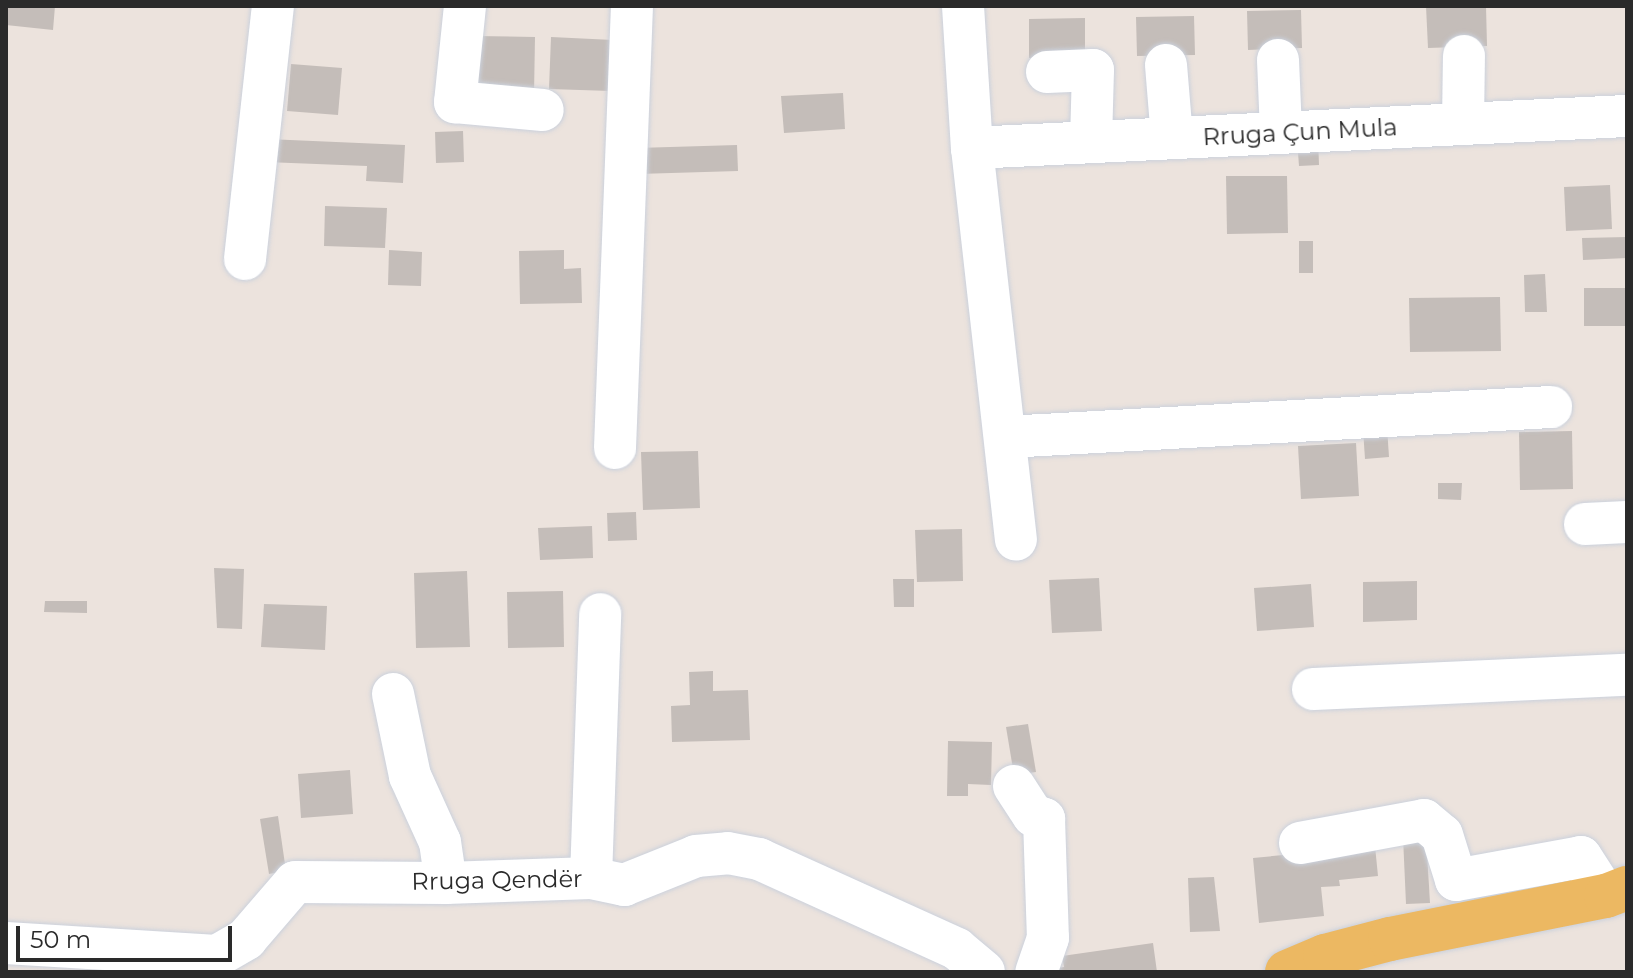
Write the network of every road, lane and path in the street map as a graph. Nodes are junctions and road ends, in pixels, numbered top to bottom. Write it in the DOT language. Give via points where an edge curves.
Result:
graph roads {
  1 [pos="273,6"];
  2 [pos="290,6"];
  3 [pos="465,6"];
  4 [pos="632,6"];
  5 [pos="963,6"];
  6 [pos="1464,56"];
  7 [pos="1278,60"];
  8 [pos="1166,65"];
  9 [pos="1047,72"];
  10 [pos="543,110"];
  11 [pos="279,115"];
  12 [pos="1627,116"];
  13 [pos="1463,124"];
  14 [pos="1281,133"];
  15 [pos="1172,138"];
  16 [pos="1091,142"];
  17 [pos="972,148"];
  18 [pos="245,259"];
  19 [pos="1551,407"];
  20 [pos="1006,437"];
  21 [pos="615,448"];
  22 [pos="1627,522"];
  23 [pos="1585,524"];
  24 [pos="1016,540"];
  25 [pos="600,614"];
  26 [pos="1627,675"];
  27 [pos="1313,689"];
  28 [pos="393,694"];
  29 [pos="1014,786"];
  30 [pos="1300,843"];
  31 [pos="591,878"];
  32 [pos="446,883"];
  33 [pos="1617,892"];
  34 [pos="6,943"];
  35 [pos="984,972"];
  36 [pos="1036,972"];
  37 [pos="1287,972"];
  1 -- 18 [label="street"];
  2 -- 11 [label="street"];
  3 -- 10 [label="street" via="455,102"];
  4 -- 21 [label="street"];
  5 -- 17 [label="street"];
  6 -- 13 [label="street"];
  7 -- 14 [label="street"];
  8 -- 15 [label="street"];
  9 -- 16 [label="street" via="1093,70"];
  12 -- 13 [label="street, Rruga Çun Mula"];
  13 -- 14 [label="street, Rruga Çun Mula"];
  14 -- 15 [label="street, Rruga Çun Mula"];
  15 -- 16 [label="street, Rruga Çun Mula"];
  16 -- 17 [label="street, Rruga Çun Mula"];
  17 -- 20 [label="street"];
  19 -- 20 [label="street"];
  20 -- 24 [label="street"];
  22 -- 23 [label="street"];
  25 -- 31 [label="street"];
  26 -- 27 [label="street"];
  28 -- 32 [label="street" via="410,776 440,842"];
  29 -- 36 [label="street" via="1033,815 1044,819 1048,938"];
  30 -- 33 [label="street" via="1424,820 1442,835 1456,880 1581,857"];
  31 -- 32 [label="street, Rruga Qendër"];
  31 -- 35 [label="street, Rruga Qendër" via="624,885 696,856 728,853 759,859 957,949"];
  32 -- 34 [label="street, Rruga Qendër" via="295,882 246,939 217,956"];
  33 -- 37 [label="main road" via="1390,939"];
}
